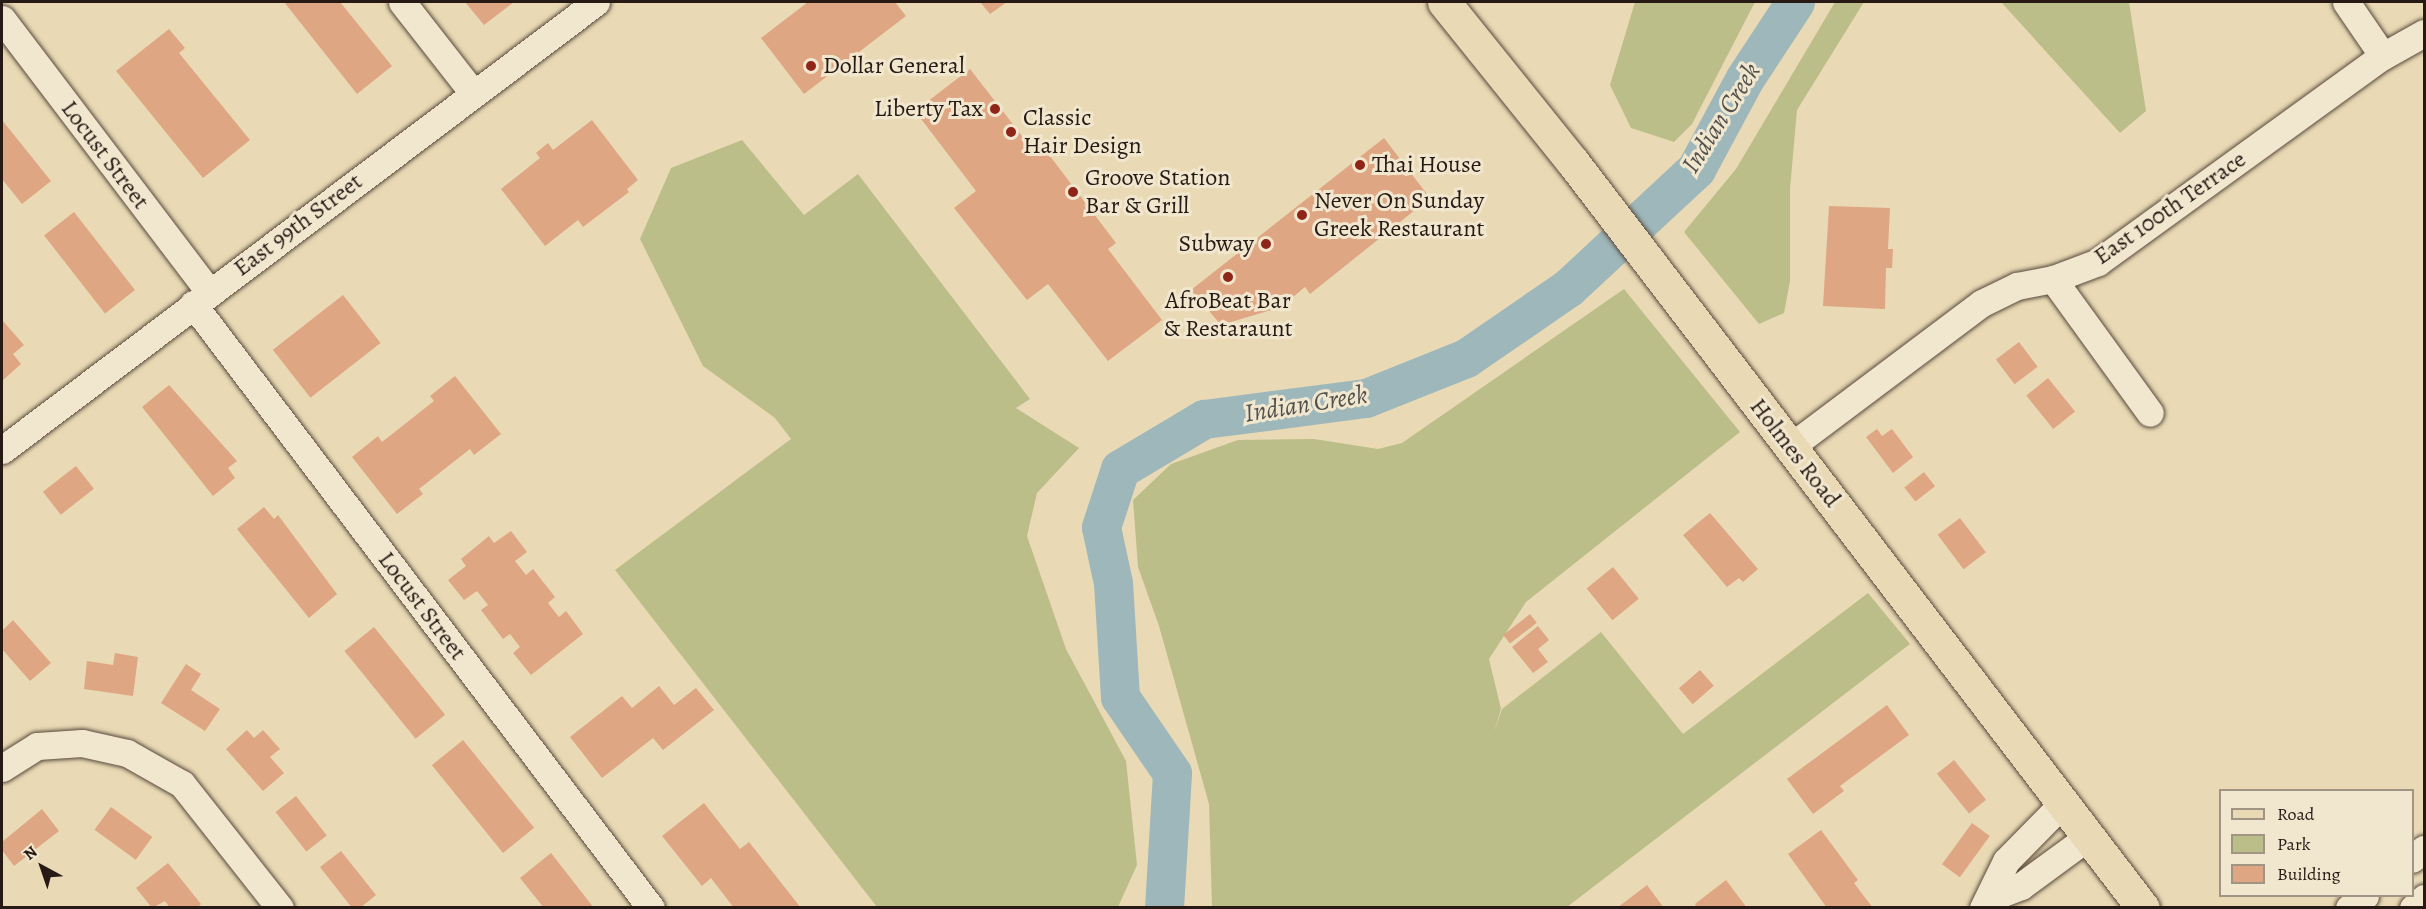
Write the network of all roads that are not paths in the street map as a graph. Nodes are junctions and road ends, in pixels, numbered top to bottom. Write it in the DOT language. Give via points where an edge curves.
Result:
graph roads {
  1 [pos="402,2"];
  2 [pos="596,2"];
  3 [pos="1444,2"];
  4 [pos="2346,2"];
  5 [pos="2,19"];
  6 [pos="2424,33"];
  7 [pos="2383,56"];
  8 [pos="473,93"];
  9 [pos="2053,279"];
  10 [pos="201,298"];
  11 [pos="2150,412"];
  12 [pos="1790,447"];
  13 [pos="2,450"];
  14 [pos="6,756"];
  15 [pos="2063,803"];
  16 [pos="2089,836"];
  17 [pos="2364,897"];
  18 [pos="2424,898"];
  19 [pos="1987,903"];
  20 [pos="280,908"];
  21 [pos="651,908"];
  22 [pos="2143,908"];
  23 [pos="2349,908"];
  24 [pos="2413,908"];
  1 -- 8 [label="street"];
  2 -- 8 [label="street, East 99th Street"];
  3 -- 12 [label="main road, Holmes Road" via="1572,161"];
  4 -- 7 [label="street"];
  5 -- 10 [label="street, Locust Street"];
  6 -- 7 [label="street, East 100th Terrace"];
  7 -- 9 [label="street, East 100th Terrace" via="2098,262"];
  8 -- 10 [label="street, East 99th Street"];
  9 -- 11 [label="street"];
  9 -- 12 [label="street, East 100th Terrace" via="2017,285 1982,303"];
  10 -- 13 [label="street, East 99th Street"];
  10 -- 21 [label="street, Locust Street"];
  12 -- 15 [label="main road, Holmes Road"];
  14 -- 20 [label="street" via="37,746 82,743 127,753 167,773 182,784"];
  15 -- 16 [label="main road, Holmes Road"];
  15 -- 19 [label="street" via="2006,861"];
  16 -- 19 [label="street" via="2021,886"];
  16 -- 22 [label="main road, Holmes Road"];
  17 -- 23 [label="street"];
  18 -- 24 [label="street"];
}
